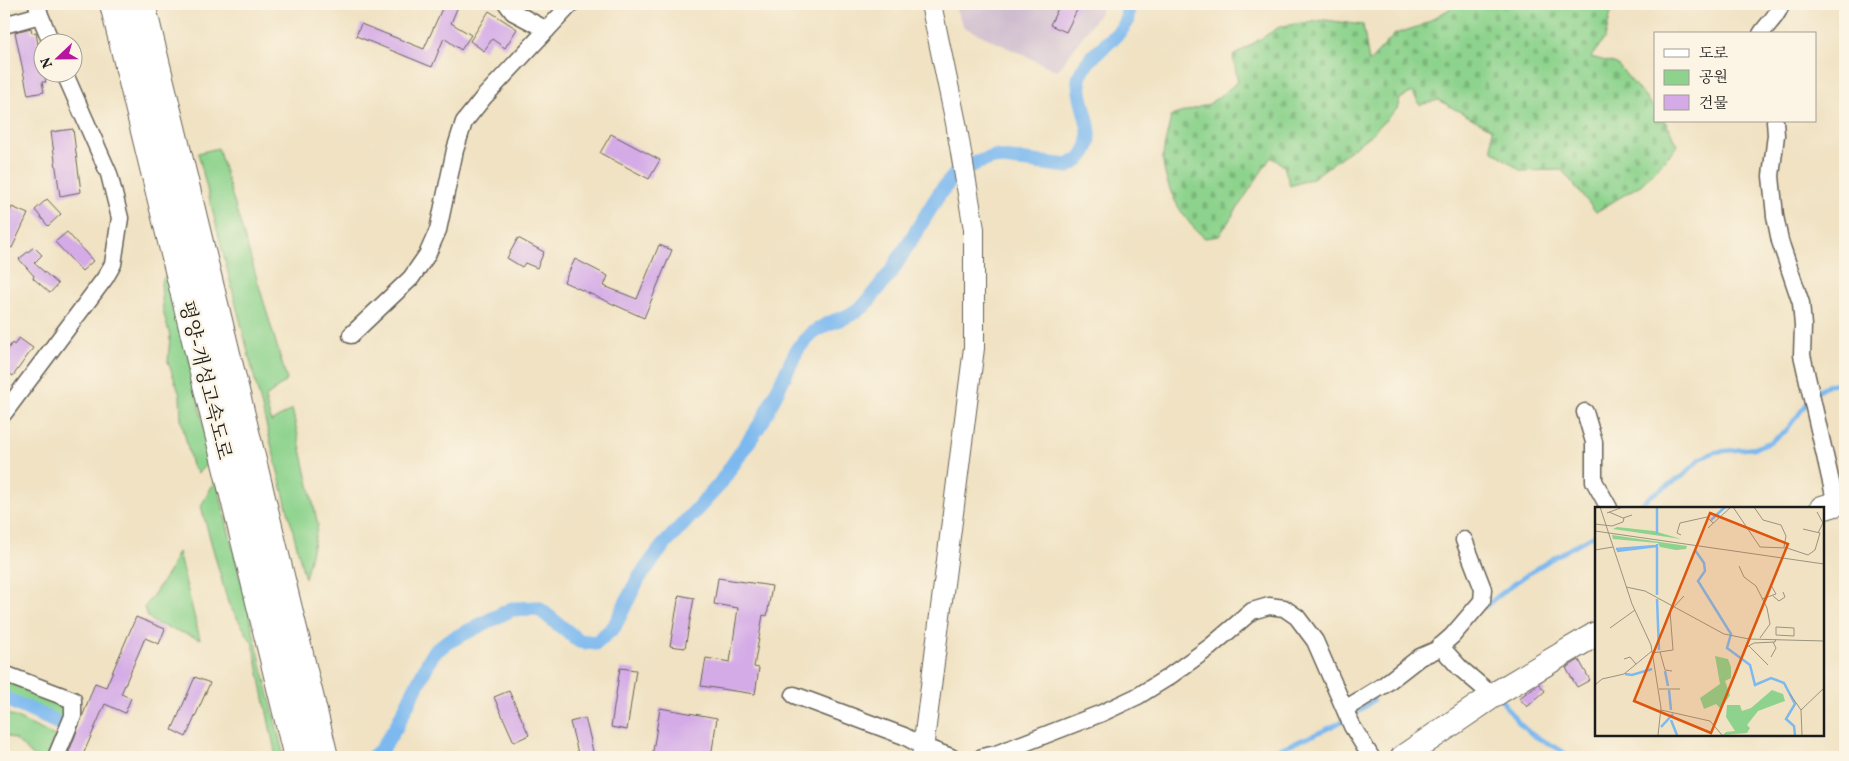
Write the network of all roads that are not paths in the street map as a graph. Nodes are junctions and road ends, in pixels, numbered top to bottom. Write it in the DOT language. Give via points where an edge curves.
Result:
graph roads {
  1 [pos="114,4"];
  2 [pos="141,4"];
  3 [pos="507,4"];
  4 [pos="571,4"];
  5 [pos="931,4"];
  6 [pos="1781,4"];
  7 [pos="38,9"];
  8 [pos="4,25"];
  9 [pos="547,30"];
  10 [pos="47,32"];
  11 [pos="1762,32"];
  12 [pos="68,82"];
  13 [pos="1775,122"];
  14 [pos="351,335"];
  15 [pos="1585,412"];
  16 [pos="4,413"];
  17 [pos="1834,504"];
  18 [pos="1607,507"];
  19 [pos="1464,540"];
  20 [pos="1595,635"];
  21 [pos="1440,646"];
  22 [pos="4,674"];
  23 [pos="1496,694"];
  24 [pos="794,695"];
  25 [pos="1345,709"];
  26 [pos="923,752"];
  27 [pos="56,757"];
  28 [pos="298,757"];
  29 [pos="324,757"];
  30 [pos="951,757"];
  31 [pos="982,757"];
  32 [pos="1371,757"];
  33 [pos="1403,757"];
  1 -- 28 [label="highway, 평양-개성고속도로"];
  2 -- 29 [label="highway, 평양-개성고속도로"];
  3 -- 9 [label="street" via="513,12"];
  4 -- 9 [label="street"];
  5 -- 26 [label="street" via="974,229 974,348"];
  6 -- 11 [label="street" via="1777,16"];
  7 -- 8 [label="street"];
  7 -- 10 [label="street"];
  9 -- 14 [label="street" via="464,122 438,230 427,254 411,278"];
  12 -- 16 [label="street" via="109,174 120,218 113,264"];
  13 -- 17 [label="street" via="1771,176 1775,216 1801,303 1802,355"];
  15 -- 18 [label="street" via="1594,442 1594,481"];
  19 -- 21 [label="street" via="1483,589 1482,601"];
  20 -- 23 [label="main road"];
  21 -- 23 [label="street" via="1460,668"];
  21 -- 25 [label="street" via="1420,656 1384,685"];
  22 -- 27 [label="street" via="73,700 73,716"];
  23 -- 33 [label="main road"];
  24 -- 26 [label="street" via="904,736"];
  25 -- 31 [label="street" via="1315,641 1298,616 1284,608 1269,606 1252,610 1210,647 1138,696 1084,720"];
  25 -- 32 [label="street"];
  26 -- 30 [label="street"];
}
